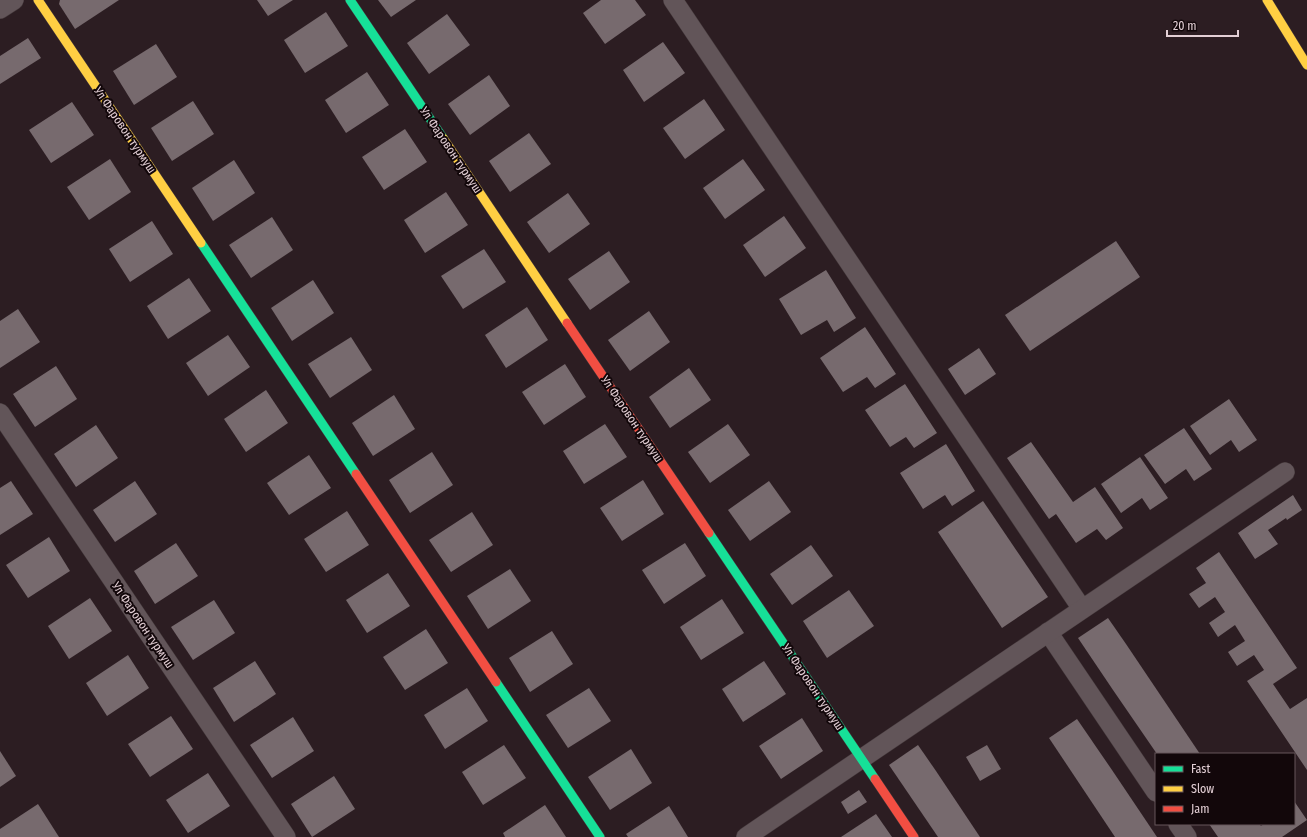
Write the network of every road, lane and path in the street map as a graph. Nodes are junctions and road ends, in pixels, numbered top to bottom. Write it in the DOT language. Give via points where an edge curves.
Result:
graph roads {
  1 [pos="14,0"];
  2 [pos="38,0"];
  3 [pos="350,0"];
  4 [pos="673,0"];
  5 [pos="1267,0"];
  6 [pos="0,9"];
  7 [pos="1307,65"];
  8 [pos="0,413"];
  9 [pos="1285,472"];
  10 [pos="1082,610"];
  11 [pos="1048,632"];
  12 [pos="861,759"];
  13 [pos="1155,791"];
  14 [pos="1179,825"];
  15 [pos="286,837"];
  16 [pos="600,837"];
  17 [pos="746,837"];
  18 [pos="914,837"];
  19 [pos="1186,837"];
  1 -- 6 [label="street"];
  2 -- 16 [label="street, Ул Фаровон турмуш"];
  3 -- 12 [label="street, Ул Фаровон турмуш"];
  4 -- 10 [label="street"];
  5 -- 7 [label="street"];
  8 -- 15 [label="street, Ул Фаровон турмуш"];
  9 -- 10 [label="street"];
  10 -- 11 [label="street"];
  11 -- 12 [label="street"];
  11 -- 13 [label="street"];
  12 -- 17 [label="street"];
  12 -- 18 [label="street, Ул Фаровон турмуш"];
  14 -- 19 [label="street"];
}
